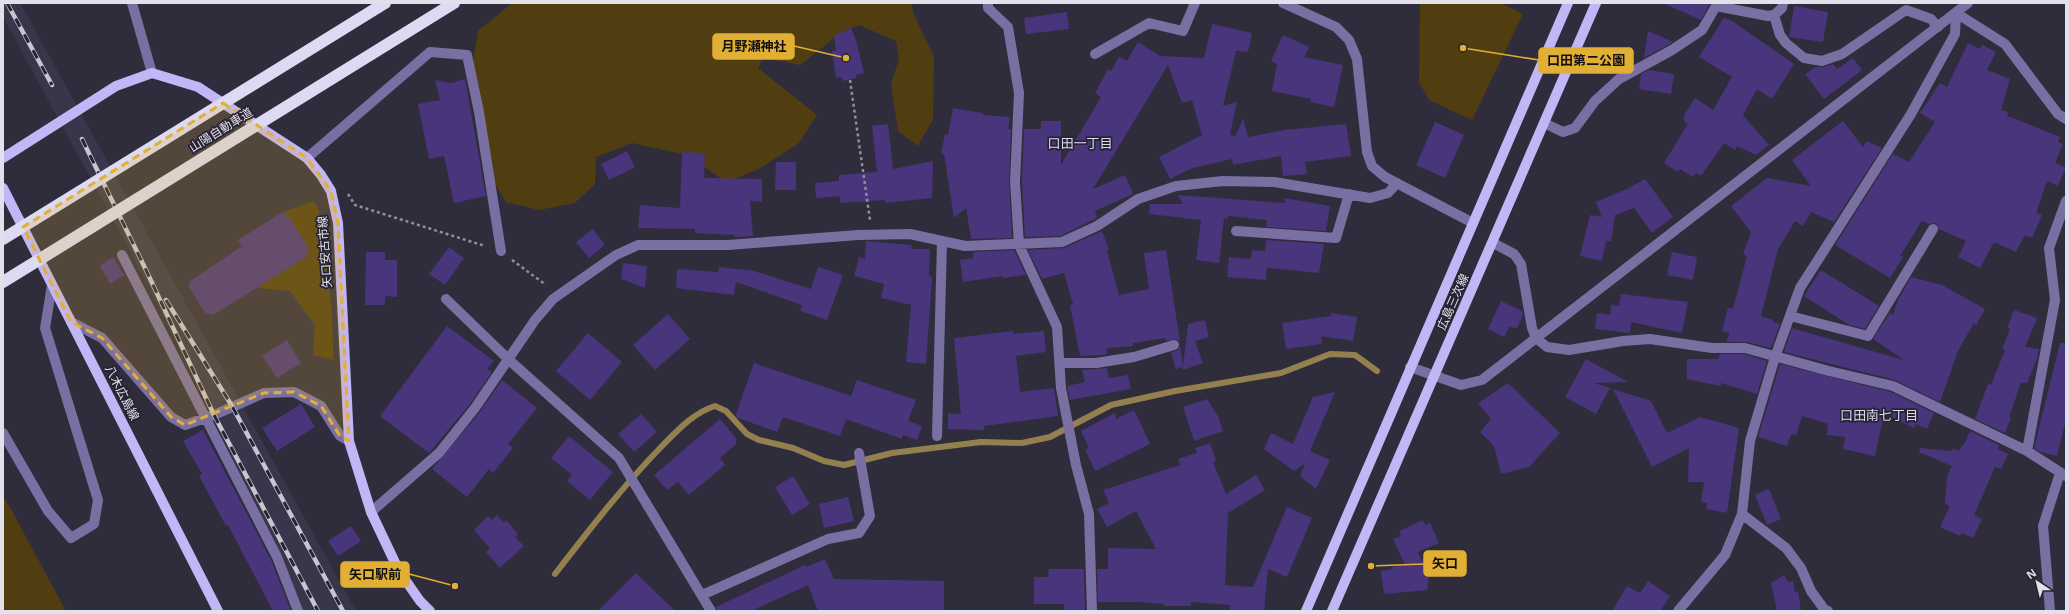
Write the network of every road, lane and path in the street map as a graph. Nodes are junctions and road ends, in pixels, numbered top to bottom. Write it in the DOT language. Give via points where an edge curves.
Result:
graph roads {
  1 [pos="132,3"];
  2 [pos="385,3"];
  3 [pos="454,3"];
  4 [pos="988,3"];
  5 [pos="1195,3"];
  6 [pos="1283,3"];
  7 [pos="1568,3"];
  8 [pos="1596,3"];
  9 [pos="1783,3"];
  10 [pos="1968,3"];
  11 [pos="1956,13"];
  12 [pos="1774,15"];
  13 [pos="1938,27"];
  14 [pos="1095,54"];
  15 [pos="152,73"];
  16 [pos="850,80"];
  17 [pos="2066,119"];
  18 [pos="1544,123"];
  19 [pos="3,158"];
  20 [pos="307,158"];
  21 [pos="1397,183"];
  22 [pos="3,188"];
  23 [pos="331,191"];
  24 [pos="1349,194"];
  25 [pos="2066,200"];
  26 [pos="1473,223"];
  27 [pos="1933,229"];
  28 [pos="1236,231"];
  29 [pos="872,235"];
  30 [pos="3,239"];
  31 [pos="942,241"];
  32 [pos="1493,243"];
  33 [pos="1019,245"];
  34 [pos="501,251"];
  35 [pos="122,255"];
  36 [pos="3,282"];
  37 [pos="52,285"];
  38 [pos="559,295"];
  39 [pos="446,299"];
  40 [pos="1790,316"];
  41 [pos="71,322"];
  42 [pos="1536,338"];
  43 [pos="1174,345"];
  44 [pos="1775,357"];
  45 [pos="508,359"];
  46 [pos="1060,363"];
  47 [pos="1410,367"];
  48 [pos="1435,377"];
  49 [pos="206,417"];
  50 [pos="3,433"];
  51 [pos="937,436"];
  52 [pos="349,441"];
  53 [pos="2027,451"];
  54 [pos="859,453"];
  55 [pos="2063,474"];
  56 [pos="371,512"];
  57 [pos="1742,514"];
  58 [pos="702,595"];
  59 [pos="218,611"];
  60 [pos="298,611"];
  61 [pos="430,611"];
  62 [pos="711,611"];
  63 [pos="1092,611"];
  64 [pos="1306,611"];
  65 [pos="1332,611"];
  66 [pos="1678,611"];
  67 [pos="1828,611"];
  68 [pos="2050,611"];
  1 -- 15 [label="street"];
  2 -- 30 [label="highway, 山陽自動車道, bridge"];
  3 -- 36 [label="highway, 山陽自動車道, bridge"];
  4 -- 33 [label="street" via="988,8 1008,27 1019,94 1015,182"];
  5 -- 14 [label="street" via="1183,31 1149,23"];
  6 -- 21 [label="street" via="1336,27 1349,40 1357,59 1367,152 1372,166"];
  7 -- 26 [label="main road, 広島三次線"];
  8 -- 18 [label="main road, 広島三次線"];
  9 -- 12 [label="street" via="1782,8"];
  10 -- 11 [label="street"];
  11 -- 13 [label="street"];
  11 -- 17 [label="street" via="2005,44 2058,114"];
  11 -- 40 [label="street" via="1955,34 1911,114 1800,288"];
  12 -- 13 [label="street" via="1780,35 1786,43 1804,58 1822,61 1842,54 1906,10 1931,19"];
  12 -- 18 [label="street" via="1716,6 1702,30 1619,79 1575,128 1563,132"];
  13 -- 42 [label="street"];
  15 -- 19 [label="main road" via="116,86"];
  15 -- 20 [label="main road, 矢口安古市線" via="198,87"];
  16 -- 29 [label="path"];
  18 -- 32 [label="main road, 広島三次線"];
  20 -- 23 [label="main road, 矢口安古市線"];
  20 -- 34 [label="street" via="430,52 467,55 479,112"];
  21 -- 24 [label="street" via="1388,193 1370,198"];
  21 -- 26 [label="street"];
  22 -- 37 [label="main road, 八木広島線"];
  23 -- 34 [label="path" via="346,191 355,205"];
  23 -- 52 [label="main road, 矢口安古市線" via="338,223"];
  24 -- 28 [label="street" via="1336,238"];
  24 -- 33 [label="street" via="1274,182 1223,181 1176,186 1138,199 1097,226 1062,242"];
  25 -- 53 [label="street" via="2049,248 2055,300"];
  26 -- 47 [label="main road, 広島三次線"];
  27 -- 40 [label="street" via="1868,336"];
  29 -- 31 [label="street" via="910,234"];
  29 -- 38 [label="street" via="776,240 728,246 638,245 616,255"];
  31 -- 33 [label="street" via="965,246"];
  31 -- 51 [label="street"];
  32 -- 42 [label="street" via="1514,254 1521,264"];
  32 -- 48 [label="main road, 広島三次線"];
  33 -- 46 [label="street" via="1057,327"];
  34 -- 38 [label="path"];
  35 -- 49 [label="street"];
  37 -- 41 [label="main road, 八木広島線"];
  37 -- 50 [label="street" via="45,328 98,500 94,524 71,538 48,511"];
  38 -- 45 [label="street" via="535,320"];
  39 -- 45 [label="street"];
  40 -- 44 [label="street"];
  41 -- 49 [label="street" via="102,338 171,417 185,425"];
  41 -- 59 [label="main road, 八木広島線"];
  42 -- 44 [label="street" via="1547,347 1569,350 1623,340 1650,339 1712,348 1745,348"];
  42 -- 48 [label="street" via="1482,380 1461,385"];
  43 -- 46 [label="street" via="1134,357 1096,363"];
  44 -- 53 [label="street" via="1893,386"];
  44 -- 57 [label="street" via="1750,441"];
  45 -- 56 [label="street" via="475,408 439,453"];
  45 -- 58 [label="street" via="620,458"];
  46 -- 63 [label="street" via="1061,388 1076,465 1089,514"];
  47 -- 48 [label="street"];
  47 -- 64 [label="main road, 広島三次線"];
  48 -- 65 [label="main road, 広島三次線"];
  49 -- 52 [label="street" via="264,393 294,392 321,406 340,436"];
  49 -- 60 [label="street" via="277,557"];
  52 -- 56 [label="main road, 矢口安古市線"];
  53 -- 55 [label="street"];
  54 -- 58 [label="street" via="870,516 859,533 828,539"];
  55 -- 68 [label="street" via="2043,526"];
  56 -- 61 [label="main road, 矢口安古市線" via="399,571"];
  57 -- 66 [label="street" via="1725,555"];
  57 -- 67 [label="street" via="1786,548 1801,568 1811,590"];
  58 -- 62 [label="street"];
}
